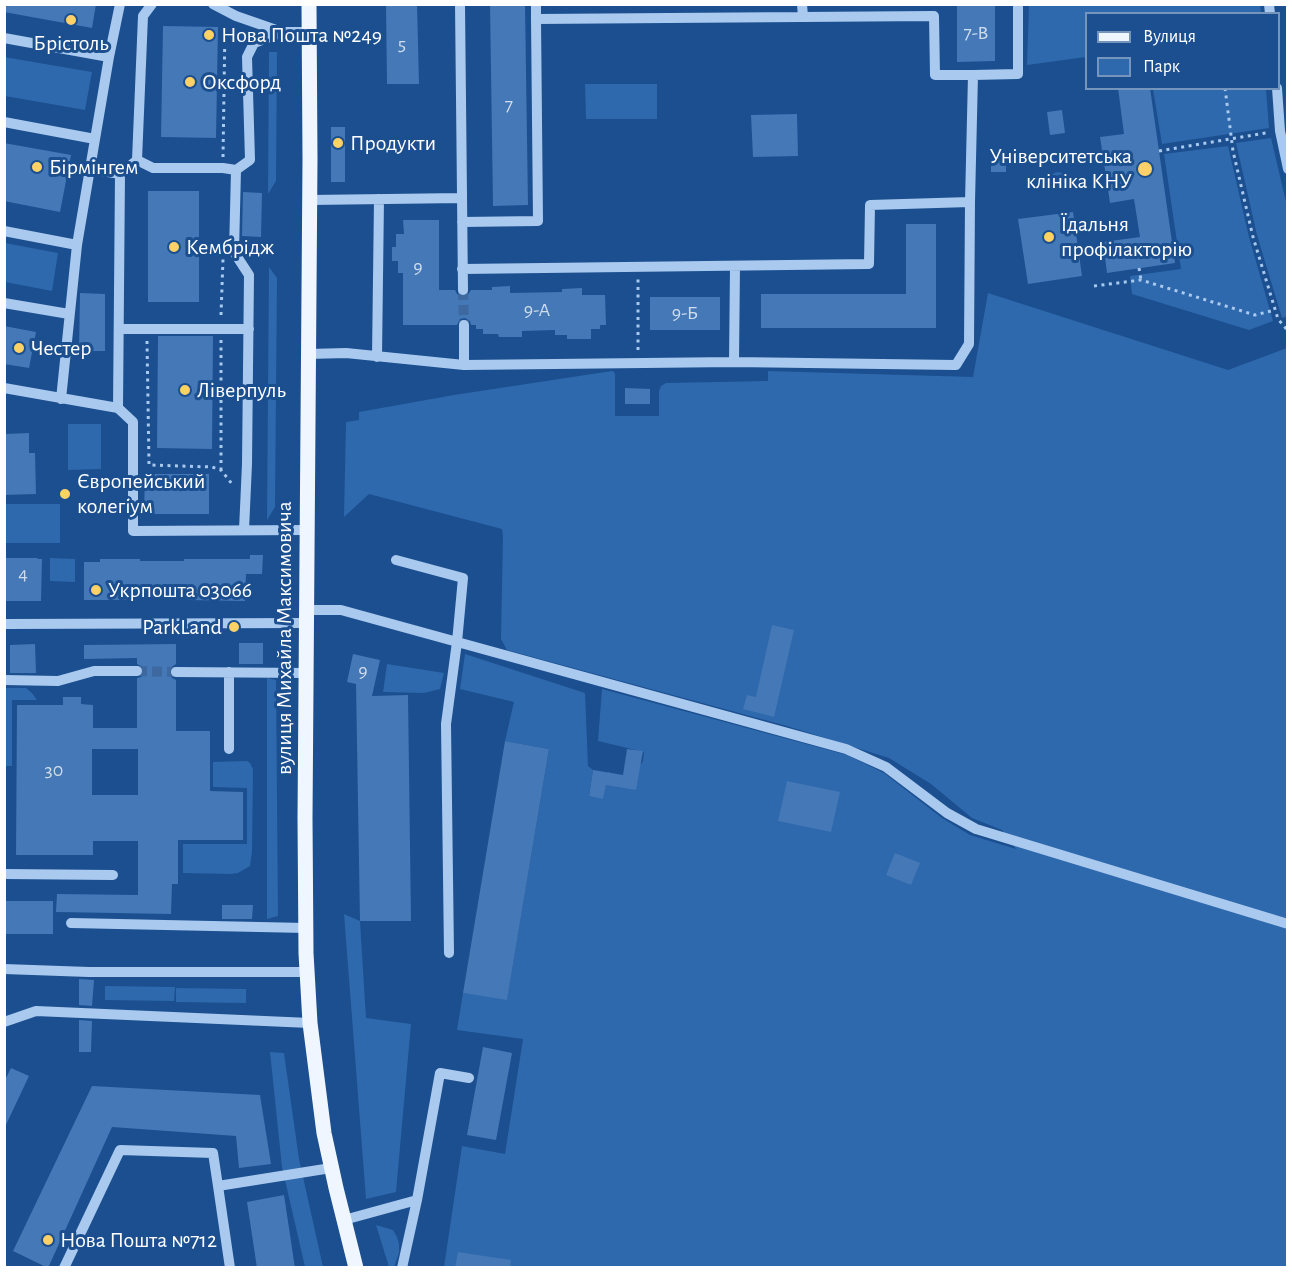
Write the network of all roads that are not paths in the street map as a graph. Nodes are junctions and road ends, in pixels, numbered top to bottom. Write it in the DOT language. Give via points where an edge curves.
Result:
graph roads {
  1 [pos="120,4"];
  2 [pos="152,4"];
  3 [pos="213,4"];
  4 [pos="309,4"];
  5 [pos="460,4"];
  6 [pos="536,4"];
  7 [pos="802,4"];
  8 [pos="1018,4"];
  9 [pos="803,17"];
  10 [pos="536,19"];
  11 [pos="282,32"];
  12 [pos="309,32"];
  13 [pos="4,38"];
  14 [pos="109,57"];
  15 [pos="973,75"];
  16 [pos="1276,90"];
  17 [pos="4,122"];
  18 [pos="95,139"];
  19 [pos="137,160"];
  20 [pos="90,169"];
  21 [pos="1287,169"];
  22 [pos="236,170"];
  23 [pos="120,174"];
  24 [pos="462,198"];
  25 [pos="379,199"];
  26 [pos="310,200"];
  27 [pos="970,202"];
  28 [pos="462,222"];
  29 [pos="4,231"];
  30 [pos="77,245"];
  31 [pos="735,266"];
  32 [pos="462,269"];
  33 [pos="463,290"];
  34 [pos="4,303"];
  35 [pos="69,314"];
  36 [pos="464,325"];
  37 [pos="119,329"];
  38 [pos="249,330"];
  39 [pos="308,354"];
  40 [pos="377,357"];
  41 [pos="734,362"];
  42 [pos="464,366"];
  43 [pos="4,388"];
  44 [pos="61,399"];
  45 [pos="118,408"];
  46 [pos="244,530"];
  47 [pos="307,530"];
  48 [pos="396,560"];
  49 [pos="306,617"];
  50 [pos="4,624"];
  51 [pos="457,642"];
  52 [pos="137,671"];
  53 [pos="176,672"];
  54 [pos="229,672"];
  55 [pos="306,673"];
  56 [pos="4,680"];
  57 [pos="229,749"];
  58 [pos="4,874"];
  59 [pos="113,875"];
  60 [pos="71,923"];
  61 [pos="1287,924"];
  62 [pos="306,928"];
  63 [pos="449,953"];
  64 [pos="4,969"];
  65 [pos="308,972"];
  66 [pos="4,1022"];
  67 [pos="310,1023"];
  68 [pos="469,1078"];
  69 [pos="332,1168"];
  70 [pos="218,1185"];
  71 [pos="417,1200"];
  72 [pos="344,1220"];
  73 [pos="64,1268"];
  74 [pos="230,1268"];
  75 [pos="356,1268"];
  76 [pos="402,1268"];
  1 -- 14 [label="street"];
  2 -- 19 [label="street" via="143,16"];
  3 -- 11 [label="street"];
  4 -- 12 [label="main road, вулиця Михайла Максимовича"];
  5 -- 24 [label="street"];
  6 -- 10 [label="street"];
  7 -- 9 [label="street"];
  8 -- 15 [label="street" via="1018,74"];
  9 -- 10 [label="street"];
  9 -- 15 [label="street" via="934,16 934,75"];
  10 -- 28 [label="street" via="538,221"];
  11 -- 12 [label="street"];
  11 -- 22 [label="street" via="254,43 247,57 250,159"];
  12 -- 26 [label="main road, вулиця Михайла Максимовича"];
  13 -- 14 [label="street"];
  14 -- 18 [label="street"];
  15 -- 27 [label="street"];
  16 -- 21 [label="street"];
  17 -- 18 [label="street"];
  18 -- 20 [label="street"];
  19 -- 22 [label="street" via="153,168"];
  19 -- 23 [label="street"];
  20 -- 23 [label="street"];
  20 -- 30 [label="street"];
  22 -- 38 [label="street" via="234,252 249,275"];
  23 -- 37 [label="street"];
  24 -- 25 [label="street"];
  24 -- 28 [label="street"];
  25 -- 26 [label="street"];
  25 -- 40 [label="street"];
  26 -- 39 [label="main road, вулиця Михайла Максимовича"];
  27 -- 31 [label="street" via="870,205 869,264"];
  27 -- 41 [label="street" via="969,344 956,365"];
  28 -- 32 [label="street"];
  29 -- 30 [label="street"];
  30 -- 35 [label="street"];
  31 -- 32 [label="street"];
  31 -- 41 [label="street"];
  32 -- 33 [label="street"];
  34 -- 35 [label="street"];
  35 -- 44 [label="street"];
  36 -- 42 [label="street"];
  37 -- 38 [label="street"];
  37 -- 45 [label="street"];
  38 -- 46 [label="street"];
  39 -- 40 [label="street"];
  39 -- 47 [label="main road, вулиця Михайла Максимовича"];
  40 -- 42 [label="street"];
  41 -- 42 [label="street"];
  43 -- 44 [label="street"];
  44 -- 45 [label="street"];
  45 -- 46 [label="street" via="133,422 134,531"];
  46 -- 47 [label="street"];
  47 -- 49 [label="main road, вулиця Михайла Максимовича"];
  48 -- 51 [label="street" via="463,578"];
  49 -- 50 [label="street"];
  49 -- 51 [label="street" via="341,610"];
  49 -- 55 [label="main road, вулиця Михайла Максимовича"];
  51 -- 61 [label="street" via="846,749 886,767 976,830"];
  51 -- 63 [label="street" via="446,723"];
  52 -- 56 [label="street" via="94,671 58,681"];
  53 -- 54 [label="street"];
  54 -- 55 [label="street"];
  54 -- 57 [label="street"];
  55 -- 62 [label="main road, вулиця Михайла Максимовича"];
  58 -- 59 [label="street"];
  60 -- 62 [label="street"];
  62 -- 65 [label="main road, вулиця Михайла Максимовича"];
  64 -- 65 [label="street"];
  65 -- 67 [label="main road, вулиця Михайла Максимовича"];
  66 -- 67 [label="street" via="36,1011"];
  67 -- 69 [label="main road, вулиця Михайла Максимовича"];
  68 -- 71 [label="street" via="440,1073"];
  69 -- 70 [label="street"];
  69 -- 72 [label="main road, вулиця Михайла Максимовича"];
  70 -- 73 [label="street" via="213,1153 120,1150"];
  70 -- 74 [label="street"];
  71 -- 72 [label="street"];
  71 -- 76 [label="street"];
  72 -- 75 [label="main road, вулиця Михайла Максимовича"];
}
